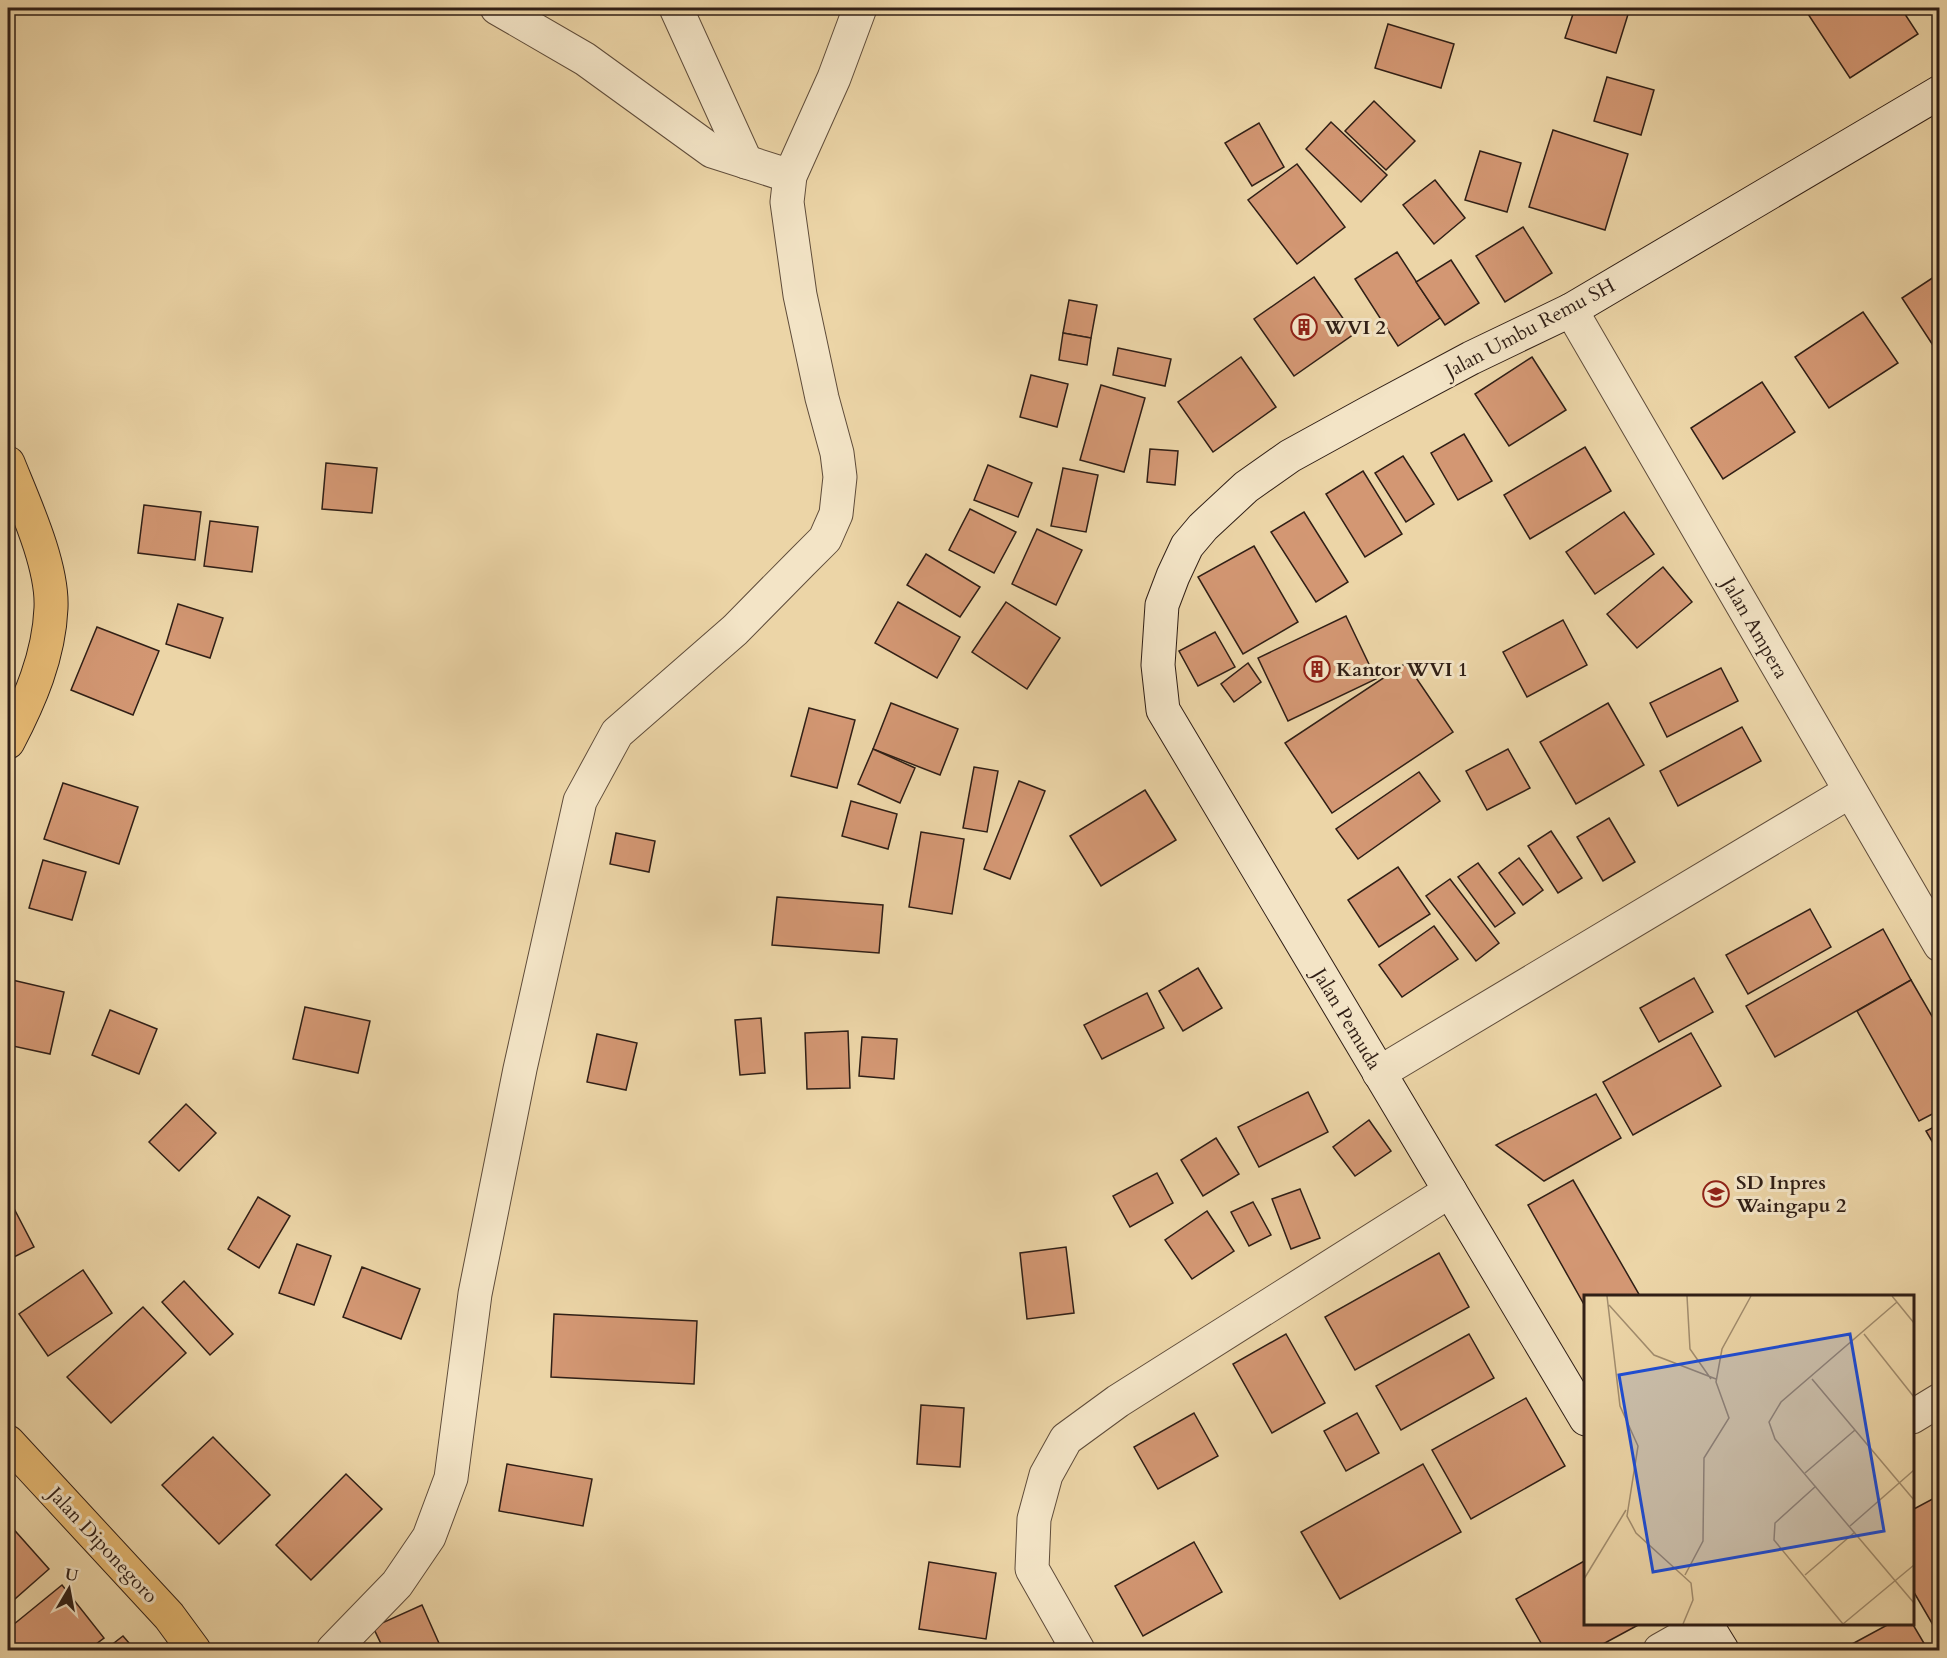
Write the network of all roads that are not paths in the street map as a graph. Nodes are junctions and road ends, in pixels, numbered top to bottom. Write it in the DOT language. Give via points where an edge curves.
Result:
graph roads {
  1 [pos="497,8"];
  2 [pos="676,8"];
  3 [pos="860,8"];
  4 [pos="1940,92"];
  5 [pos="746,162"];
  6 [pos="790,176"];
  7 [pos="1571,310"];
  8 [pos="8,463"];
  9 [pos="1162,605"];
  10 [pos="8,742"];
  11 [pos="1850,792"];
  12 [pos="1940,945"];
  13 [pos="1379,1073"];
  14 [pos="1450,1191"];
  15 [pos="1940,1400"];
  16 [pos="1584,1416"];
  17 [pos="1914,1416"];
  18 [pos="8,1442"];
  19 [pos="1703,1625"];
  20 [pos="1707,1625"];
  21 [pos="194,1650"];
  22 [pos="333,1650"];
  23 [pos="1078,1650"];
  24 [pos="1660,1650"];
  25 [pos="1722,1650"];
  1 -- 5 [label="street" via="585,60 712,151"];
  2 -- 5 [label="street"];
  3 -- 6 [label="street"];
  4 -- 7 [label="street, Jalan Umbu Remu SH"];
  5 -- 6 [label="street"];
  6 -- 22 [label="street" via="788,202 795,263 837,453 840,477 836,514 825,538 735,630 617,733 580,801 475,1294 451,1478 429,1537 397,1584"];
  7 -- 9 [label="street, Jalan Umbu Remu SH" via="1370,412 1290,456 1246,487 1187,546"];
  7 -- 11 [label="street, Jalan Ampera"];
  8 -- 10 [label="highway" via="32,521 51,606 46,648 29,703"];
  9 -- 13 [label="street, Jalan Pemuda" via="1158,665 1163,710"];
  11 -- 12 [label="street, Jalan Ampera"];
  11 -- 13 [label="street"];
  13 -- 14 [label="street, Jalan Pemuda"];
  14 -- 16 [label="street, Jalan Pemuda"];
  14 -- 23 [label="street" via="1118,1401 1066,1439 1046,1475 1035,1519 1032,1569"];
  15 -- 17 [label="street"];
  18 -- 21 [label="highway, Jalan Diponegoro" via="169,1616"];
  19 -- 24 [label="street"];
  20 -- 25 [label="street"];
}
